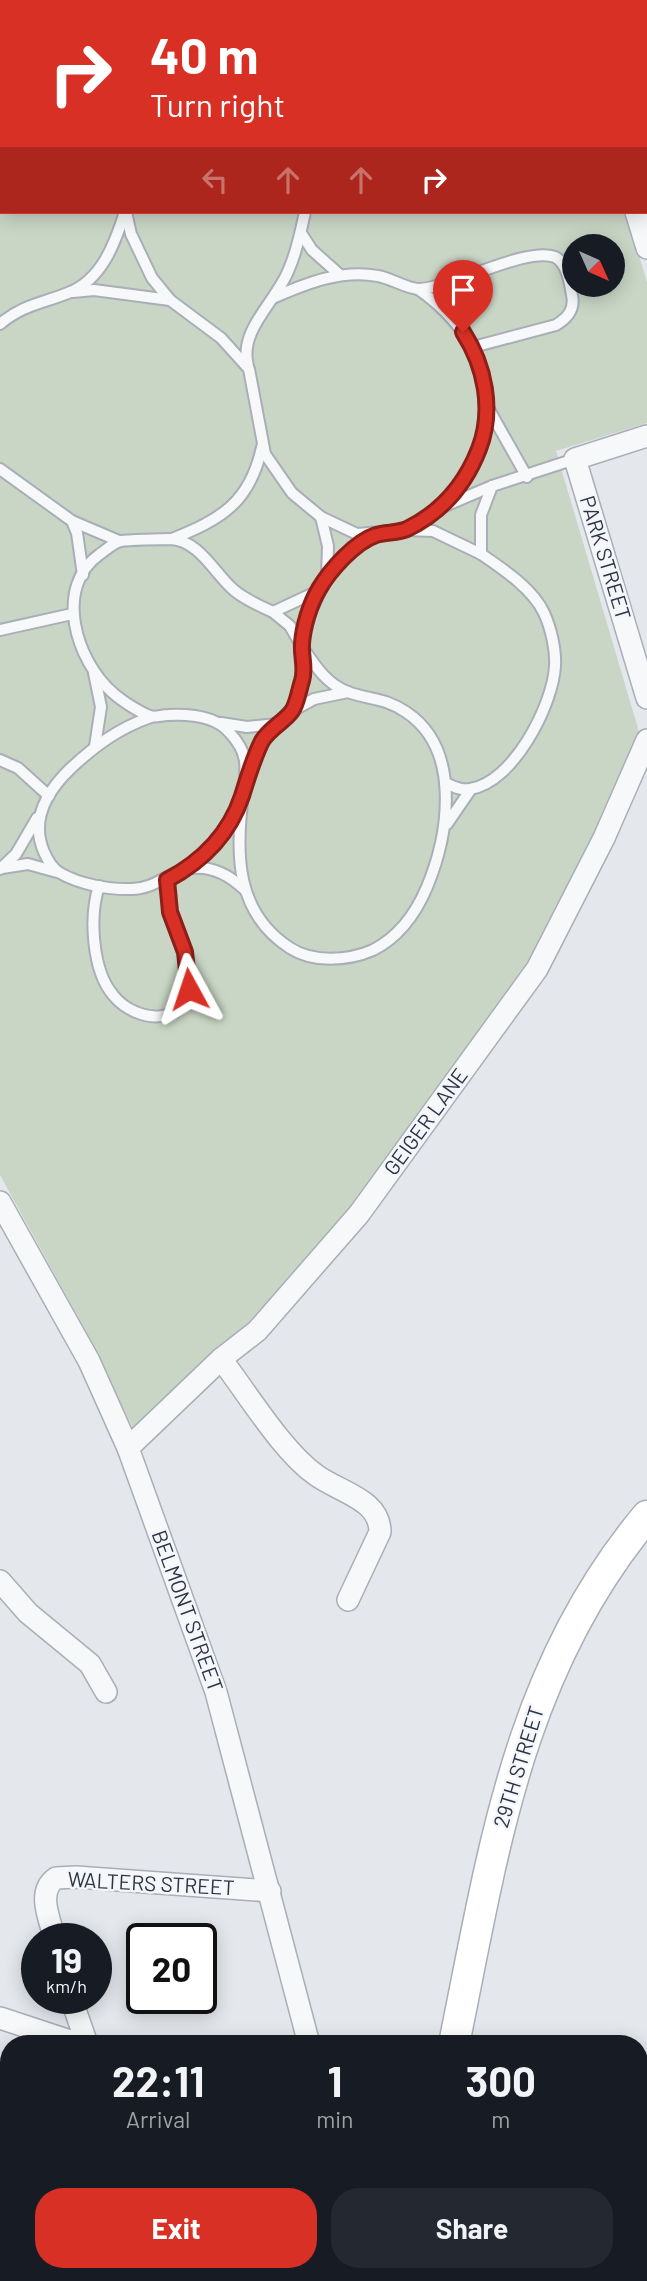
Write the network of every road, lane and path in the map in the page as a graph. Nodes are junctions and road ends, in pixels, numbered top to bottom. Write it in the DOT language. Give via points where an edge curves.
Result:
graph roads {
  1 [pos="125,214"];
  2 [pos="127,214"];
  3 [pos="305,214"];
  4 [pos="637,214"];
  5 [pos="301,233"];
  6 [pos="647,248"];
  7 [pos="340,275"];
  8 [pos="418,289"];
  9 [pos="69,293"];
  10 [pos="275,297"];
  11 [pos="170,300"];
  12 [pos="0,324"];
  13 [pos="473,347"];
  14 [pos="249,369"];
  15 [pos="487,406"];
  16 [pos="647,436"];
  17 [pos="263,441"];
  18 [pos="575,459"];
  19 [pos="0,469"];
  20 [pos="527,477"];
  21 [pos="492,486"];
  22 [pos="445,506"];
  23 [pos="321,517"];
  24 [pos="72,521"];
  25 [pos="405,530"];
  26 [pos="374,535"];
  27 [pos="172,539"];
  28 [pos="119,541"];
  29 [pos="481,554"];
  30 [pos="83,576"];
  31 [pos="327,576"];
  32 [pos="318,591"];
  33 [pos="273,612"];
  34 [pos="72,614"];
  35 [pos="0,630"];
  36 [pos="302,645"];
  37 [pos="91,666"];
  38 [pos="348,692"];
  39 [pos="647,698"];
  40 [pos="292,711"];
  41 [pos="151,717"];
  42 [pos="217,722"];
  43 [pos="277,724"];
  44 [pos="647,740"];
  45 [pos="95,746"];
  46 [pos="0,761"];
  47 [pos="248,772"];
  48 [pos="445,783"];
  49 [pos="471,789"];
  50 [pos="243,794"];
  51 [pos="49,796"];
  52 [pos="38,817"];
  53 [pos="446,827"];
  54 [pos="1,869"];
  55 [pos="186,869"];
  56 [pos="58,872"];
  57 [pos="167,880"];
  58 [pos="99,886"];
  59 [pos="244,888"];
  60 [pos="0,1202"];
  61 [pos="221,1359"];
  62 [pos="128,1448"];
  63 [pos="647,1516"];
  64 [pos="0,1581"];
  65 [pos="348,1600"];
  66 [pos="106,1692"];
  67 [pos="270,1891"];
  68 [pos="51,1923"];
  69 [pos="77,2014"];
  70 [pos="0,2018"];
  71 [pos="52,2035"];
  72 [pos="84,2035"];
  73 [pos="307,2035"];
  74 [pos="456,2035"];
  1 -- 9 [label="lane" via="102,266"];
  2 -- 11 [label="lane" via="143,264"];
  3 -- 5 [label="lane"];
  4 -- 6 [label="street"];
  5 -- 7 [label="lane" via="312,250"];
  5 -- 10 [label="lane"];
  7 -- 8 [label="lane" via="375,275"];
  7 -- 10 [label="lane"];
  8 -- 13 [label="lane" via="453,317"];
  8 -- 13 [label="lane" via="532,257 554,257 562,262 574,302 565,320"];
  9 -- 11 [label="lane" via="94,290"];
  9 -- 12 [label="lane" via="41,300"];
  10 -- 14 [label="lane" via="248,342"];
  11 -- 14 [label="lane" via="221,338"];
  13 -- 15 [label="lane"];
  14 -- 17 [label="lane"];
  15 -- 20 [label="lane"];
  15 -- 22 [label="lane" via="480,447"];
  16 -- 18 [label="street"];
  17 -- 23 [label="lane" via="265,454 292,493"];
  17 -- 27 [label="lane" via="249,486 232,507 210,524"];
  18 -- 20 [label="lane"];
  18 -- 39 [label="street, PARK STREET"];
  19 -- 24 [label="lane"];
  20 -- 21 [label="lane"];
  21 -- 22 [label="lane"];
  21 -- 29 [label="lane" via="481,515"];
  22 -- 25 [label="lane"];
  23 -- 26 [label="lane" via="357,534"];
  23 -- 31 [label="lane" via="328,546"];
  24 -- 28 [label="lane"];
  24 -- 30 [label="lane"];
  25 -- 26 [label="lane"];
  25 -- 29 [label="lane" via="433,531"];
  26 -- 31 [label="lane"];
  27 -- 28 [label="lane"];
  27 -- 33 [label="lane" via="200,552 242,597"];
  28 -- 30 [label="lane" via="95,558"];
  29 -- 49 [label="lane" via="538,603 555,664 544,709 531,736 486,784"];
  30 -- 34 [label="lane"];
  31 -- 32 [label="lane"];
  32 -- 33 [label="lane"];
  32 -- 36 [label="lane"];
  33 -- 36 [label="lane" via="290,626"];
  34 -- 35 [label="lane"];
  34 -- 37 [label="lane"];
  36 -- 38 [label="lane" via="322,676"];
  36 -- 40 [label="lane" via="305,666"];
  37 -- 41 [label="lane" via="113,693"];
  37 -- 45 [label="lane" via="101,707"];
  38 -- 40 [label="lane" via="314,699"];
  38 -- 48 [label="lane" via="379,698 408,713 429,738"];
  40 -- 43 [label="lane"];
  41 -- 42 [label="lane" via="195,715"];
  41 -- 45 [label="lane" via="125,726"];
  42 -- 43 [label="lane" via="247,727"];
  42 -- 47 [label="lane" via="241,747"];
  43 -- 47 [label="lane" via="264,738"];
  44 -- 61 [label="street, GEIGER LANE" via="604,838 537,969 359,1214 257,1331"];
  45 -- 51 [label="lane"];
  46 -- 51 [label="lane" via="18,768"];
  47 -- 50 [label="lane"];
  48 -- 49 [label="lane"];
  48 -- 53 [label="lane"];
  49 -- 53 [label="lane"];
  50 -- 55 [label="lane" via="224,834"];
  50 -- 59 [label="lane"];
  51 -- 52 [label="lane"];
  52 -- 54 [label="lane" via="16,854"];
  52 -- 56 [label="lane" via="39,840"];
  53 -- 59 [label="lane" via="420,905 397,934 367,953 331,959 297,952 264,928"];
  54 -- 56 [label="lane" via="28,864"];
  55 -- 57 [label="lane"];
  55 -- 59 [label="lane" via="221,871"];
  56 -- 58 [label="lane"];
  57 -- 58 [label="lane" via="132,889"];
  57 -- 58 [label="lane" via="170,912 190,977 179,1008 159,1018 136,1014 106,986 95,930"];
  60 -- 62 [label="street, BELMONT STREET" via="89,1361"];
  61 -- 62 [label="street, GEIGER LANE"];
  61 -- 65 [label="street" via="292,1455 375,1512 380,1532"];
  62 -- 67 [label="street, BELMONT STREET" via="216,1692"];
  63 -- 74 [label="street, 29TH STREET" via="581,1612 532,1719 503,1806"];
  64 -- 66 [label="street" via="28,1613 90,1664"];
  67 -- 68 [label="street, WALTERS STREET" via="56,1878 46,1889"];
  67 -- 73 [label="street, BELMONT STREET"];
  69 -- 72 [label="street"];
  70 -- 71 [label="street"];
}
